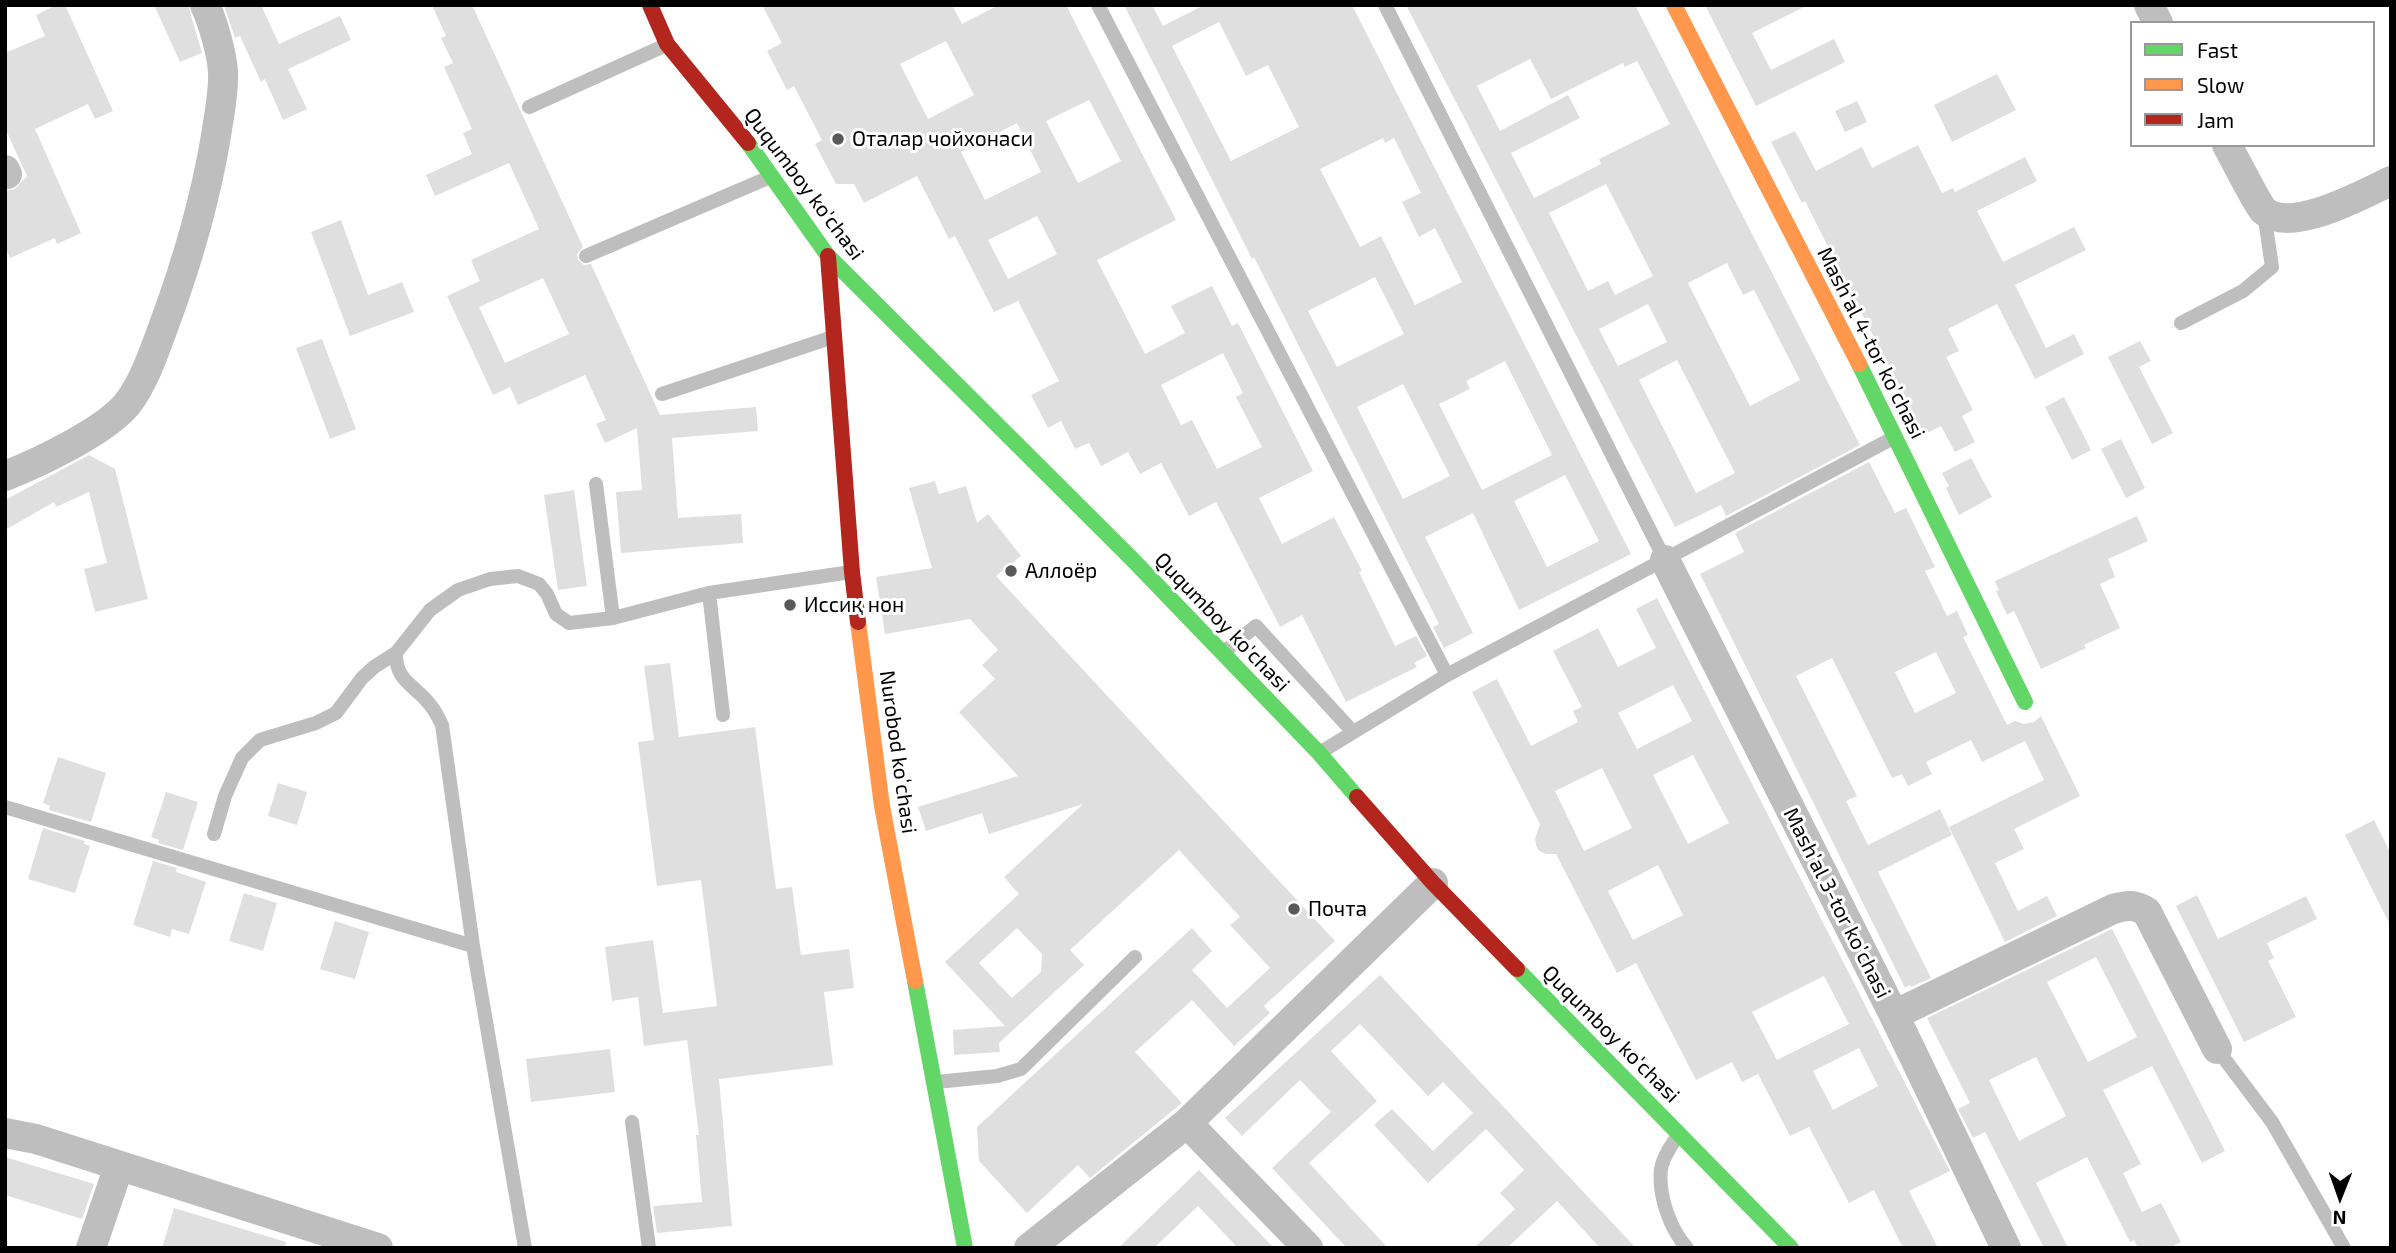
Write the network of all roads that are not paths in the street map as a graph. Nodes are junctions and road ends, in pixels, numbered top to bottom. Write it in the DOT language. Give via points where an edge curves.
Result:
graph roads {
  1 [pos="205,5"];
  2 [pos="650,5"];
  3 [pos="1098,5"];
  4 [pos="1385,5"];
  5 [pos="1674,5"];
  6 [pos="2149,5"];
  7 [pos="2157,21"];
  8 [pos="667,44"];
  9 [pos="529,107"];
  10 [pos="2228,147"];
  11 [pos="771,176"];
  12 [pos="2391,181"];
  13 [pos="2263,210"];
  14 [pos="586,256"];
  15 [pos="828,256"];
  16 [pos="2181,323"];
  17 [pos="834,336"];
  18 [pos="662,394"];
  19 [pos="1896,436"];
  20 [pos="5,476"];
  21 [pos="596,484"];
  22 [pos="1665,560"];
  23 [pos="852,572"];
  24 [pos="709,593"];
  25 [pos="613,618"];
  26 [pos="396,653"];
  27 [pos="1223,653"];
  28 [pos="1447,675"];
  29 [pos="2025,702"];
  30 [pos="723,715"];
  31 [pos="1353,732"];
  32 [pos="1319,753"];
  33 [pos="5,807"];
  34 [pos="214,834"];
  35 [pos="1433,883"];
  36 [pos="473,946"];
  37 [pos="1135,957"];
  38 [pos="1894,1015"];
  39 [pos="2217,1049"];
  40 [pos="934,1082"];
  41 [pos="632,1122"];
  42 [pos="1187,1123"];
  43 [pos="5,1133"];
  44 [pos="1679,1133"];
  45 [pos="119,1166"];
  46 [pos="334,1241"];
  47 [pos="91,1248"];
  48 [pos="378,1248"];
  49 [pos="525,1248"];
  50 [pos="649,1248"];
  51 [pos="965,1248"];
  52 [pos="1029,1248"];
  53 [pos="1308,1248"];
  54 [pos="1687,1248"];
  55 [pos="1791,1248"];
  56 [pos="2006,1248"];
  57 [pos="2344,1248"];
  1 -- 20 [label="street" via="223,72 219,114 207,189 148,368 127,404 93,431"];
  2 -- 8 [label="street, Ququmboy ko'chasi"];
  3 -- 28 [label="lane"];
  4 -- 22 [label="lane"];
  5 -- 19 [label="street, Mashʼal 4-tor koʼchasi"];
  6 -- 7 [label="street"];
  8 -- 9 [label="lane"];
  8 -- 11 [label="street, Ququmboy ko'chasi"];
  10 -- 13 [label="street"];
  11 -- 14 [label="lane"];
  11 -- 15 [label="street, Ququmboy ko'chasi"];
  12 -- 13 [label="street" via="2334,207 2295,218"];
  13 -- 16 [label="lane" via="2272,267 2244,291"];
  15 -- 17 [label="street, Nurobod koʻchasi"];
  15 -- 27 [label="street, Ququmboy ko'chasi"];
  17 -- 18 [label="lane"];
  17 -- 23 [label="street, Nurobod koʻchasi"];
  19 -- 22 [label="lane"];
  19 -- 29 [label="street, Mashʼal 4-tor koʼchasi"];
  21 -- 25 [label="lane"];
  22 -- 28 [label="lane"];
  22 -- 38 [label="street, Mashʼal 3-tor koʼchasi"];
  23 -- 24 [label="lane"];
  23 -- 40 [label="street, Nurobod koʻchasi" via="882,806"];
  24 -- 25 [label="lane"];
  24 -- 30 [label="lane"];
  25 -- 26 [label="lane" via="569,623 556,614 538,584 518,576 490,579 458,590 430,610"];
  26 -- 34 [label="lane" via="362,678 336,713 260,740 242,758"];
  26 -- 36 [label="lane" via="403,680 432,706 442,726"];
  27 -- 31 [label="lane" via="1256,626"];
  27 -- 32 [label="street, Ququmboy ko'chasi"];
  28 -- 31 [label="lane"];
  31 -- 32 [label="lane"];
  32 -- 35 [label="street, Ququmboy ko'chasi"];
  33 -- 36 [label="lane"];
  35 -- 42 [label="street"];
  35 -- 44 [label="street, Ququmboy ko'chasi"];
  36 -- 49 [label="lane"];
  37 -- 40 [label="lane" via="1021,1069"];
  38 -- 39 [label="street" via="2113,909 2139,906 2147,912"];
  38 -- 56 [label="street, Mashʼal 3-tor koʼchasi"];
  39 -- 57 [label="lane" via="2272,1122"];
  40 -- 51 [label="street, Nurobod koʻchasi"];
  41 -- 50 [label="lane"];
  42 -- 52 [label="street"];
  42 -- 53 [label="street"];
  43 -- 45 [label="street"];
  44 -- 54 [label="lane" via="1661,1168 1662,1200"];
  44 -- 55 [label="street, Ququmboy ko'chasi"];
  45 -- 46 [label="street"];
  45 -- 47 [label="street"];
  46 -- 48 [label="street"];
}
